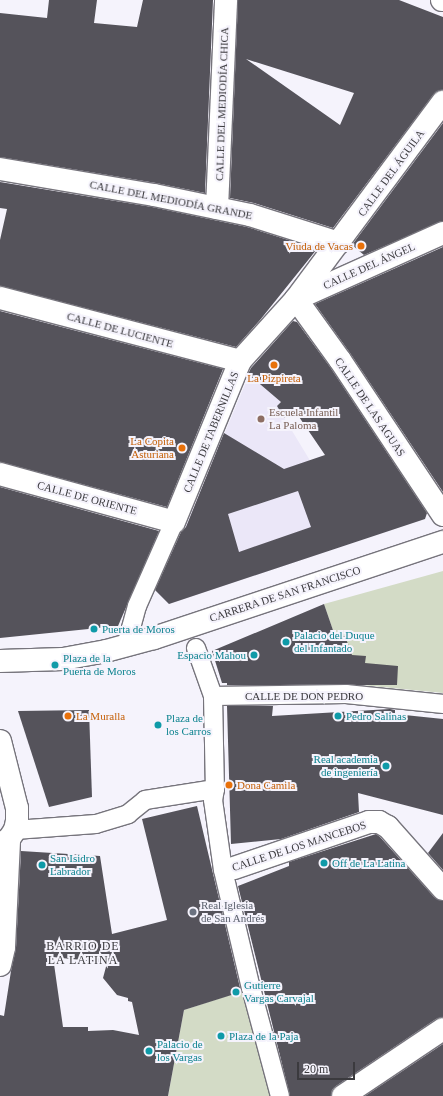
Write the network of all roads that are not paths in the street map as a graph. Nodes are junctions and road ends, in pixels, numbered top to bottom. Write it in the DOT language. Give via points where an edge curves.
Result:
graph roads {
  1 [pos="226,0"];
  2 [pos="443,102"];
  3 [pos="0,169"];
  4 [pos="217,208"];
  5 [pos="443,232"];
  6 [pos="339,243"];
  7 [pos="0,298"];
  8 [pos="296,299"];
  9 [pos="240,361"];
  10 [pos="0,474"];
  11 [pos="443,516"];
  12 [pos="174,522"];
  13 [pos="443,542"];
  14 [pos="126,646"];
  15 [pos="196,648"];
  16 [pos="0,661"];
  17 [pos="213,696"];
  18 [pos="443,704"];
  19 [pos="0,741"];
  20 [pos="214,795"];
  21 [pos="8,838"];
  22 [pos="228,869"];
  23 [pos="443,889"];
  24 [pos="0,965"];
  25 [pos="443,1029"];
  26 [pos="280,1096"];
  27 [pos="343,1096"];
  1 -- 4 [label="street, CALLE DEL MEDIODÍA CHICA"];
  2 -- 6 [label="street, CALLE DEL ÁGUILA"];
  3 -- 4 [label="street, CALLE DEL MEDIODÍA GRANDE"];
  4 -- 6 [label="street, CALLE DEL MEDIODÍA GRANDE" via="250,215"];
  5 -- 8 [label="street, CALLE DEL ÁNGEL"];
  6 -- 8 [label="street, CALLE DE TABERNILLAS"];
  7 -- 9 [label="street, CALLE DE LUCIENTE"];
  8 -- 9 [label="street, CALLE DE TABERNILLAS"];
  8 -- 11 [label="street, CALLE DE LAS AGUAS" via="340,360"];
  9 -- 12 [label="street, CALLE DE TABERNILLAS"];
  10 -- 12 [label="street, CALLE DE ORIENTE"];
  12 -- 14 [label="street, CALLE DE TABERNILLAS" via="137,606"];
  13 -- 14 [label="street, CARRERA DE SAN FRANCISCO"];
  14 -- 16 [label="street" via="63,659"];
  15 -- 17 [label="street"];
  17 -- 18 [label="street, CALLE DE DON PEDRO" via="346,694"];
  17 -- 20 [label="street"];
  19 -- 21 [label="street" via="17,808"];
  20 -- 21 [label="street" via="145,800 128,814 96,824"];
  20 -- 22 [label="street"];
  21 -- 24 [label="street" via="4,948"];
  22 -- 23 [label="street, CALLE DE LOS MANCEBOS" via="370,822 379,822 388,827"];
  22 -- 26 [label="street" via="251,988"];
  25 -- 27 [label="street"];
}
